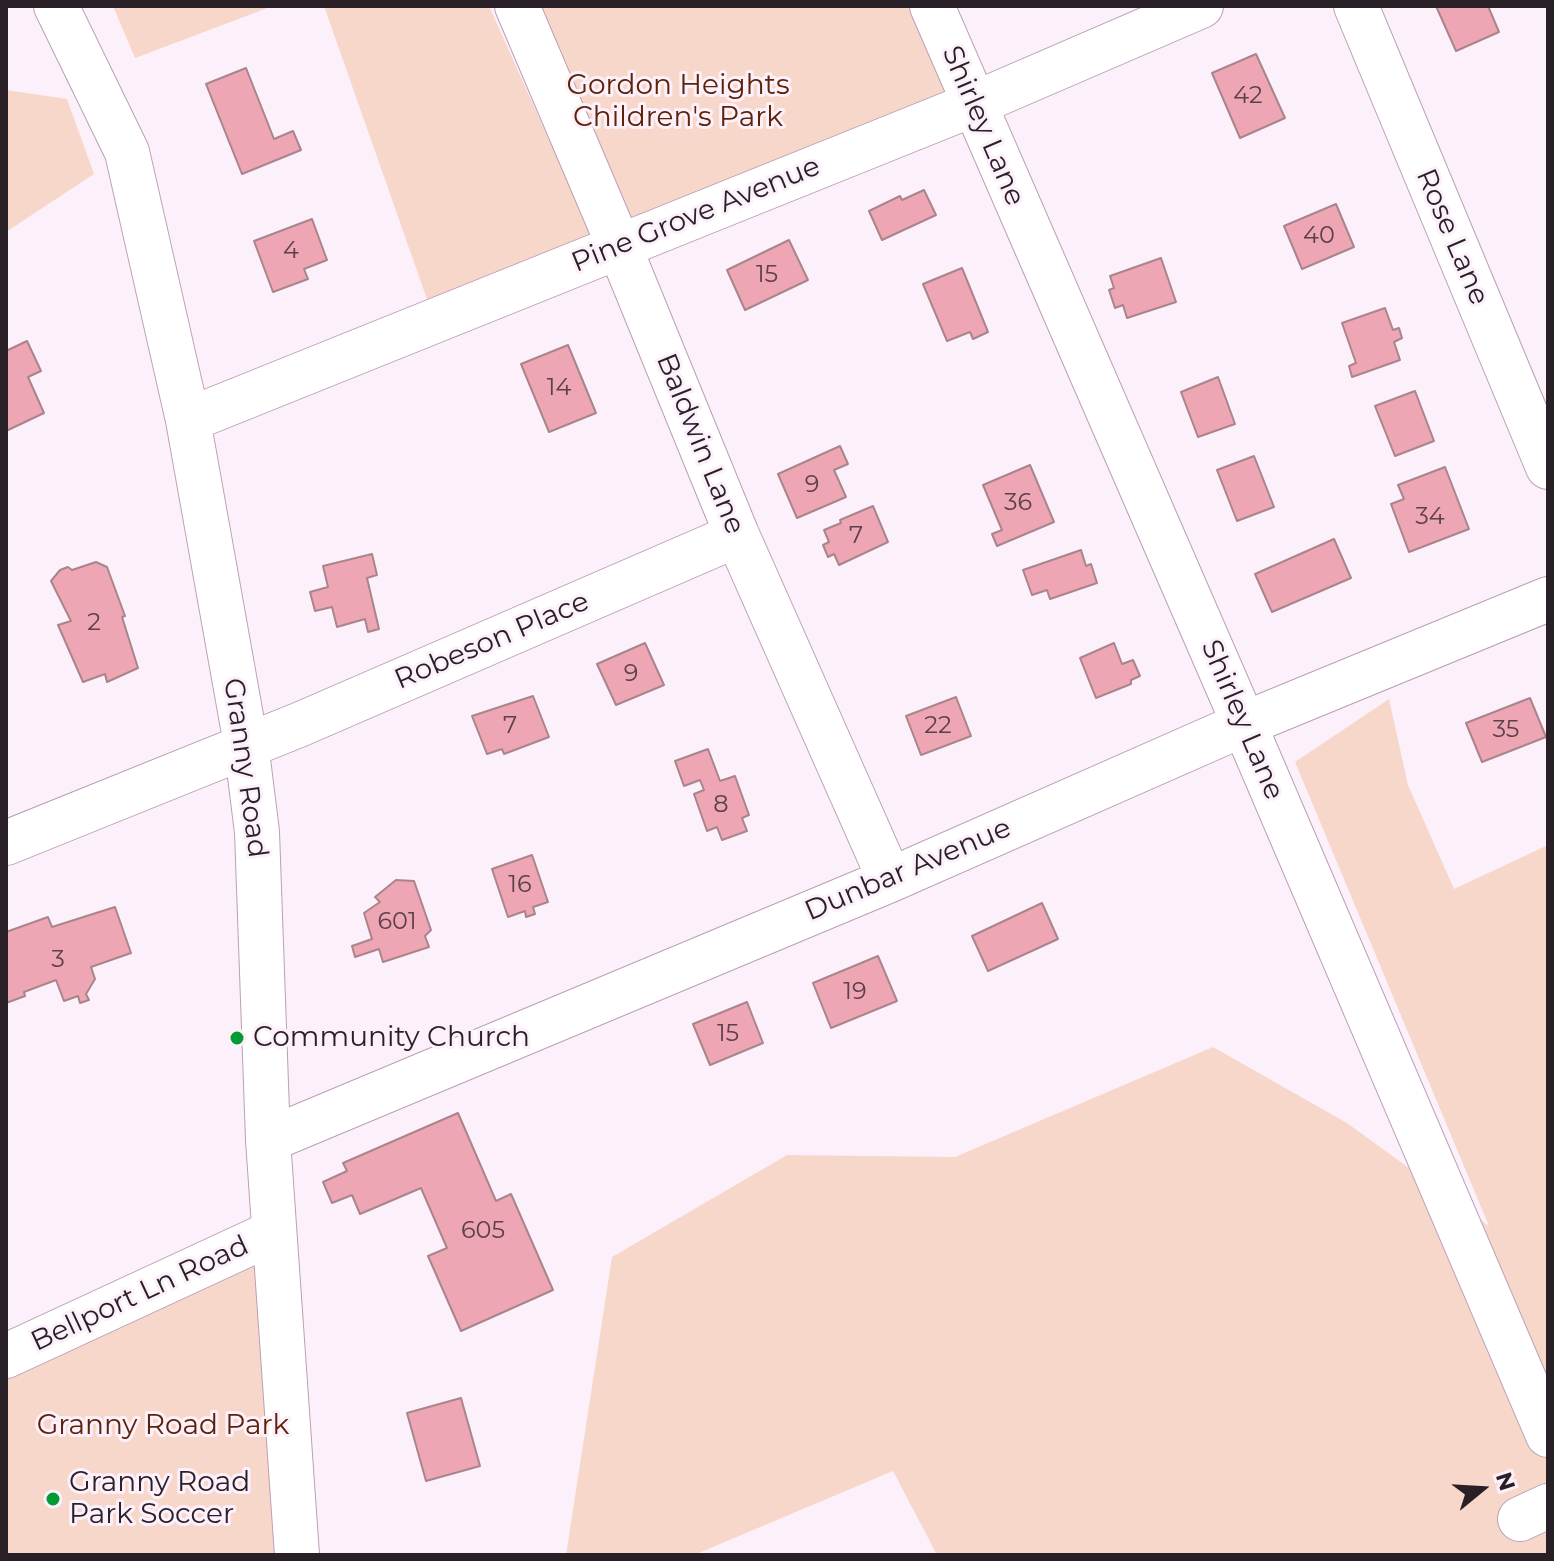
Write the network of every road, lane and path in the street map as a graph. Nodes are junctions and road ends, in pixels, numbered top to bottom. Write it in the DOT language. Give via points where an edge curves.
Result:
graph roads {
  1 [pos="56,6"];
  2 [pos="517,6"];
  3 [pos="932,6"];
  4 [pos="1201,6"];
  5 [pos="1356,6"];
  6 [pos="974,104"];
  7 [pos="619,246"];
  8 [pos="188,420"];
  9 [pos="1548,467"];
  10 [pos="737,535"];
  11 [pos="1548,599"];
  12 [pos="1244,724"];
  13 [pos="246,744"];
  14 [pos="6,843"];
  15 [pos="890,880"];
  16 [pos="268,1140"];
  17 [pos="274,1232"];
  18 [pos="6,1356"];
  19 [pos="1548,1435"];
  20 [pos="297,1555"];
  1 -- 8 [label="street, Granny Road" via="127,152"];
  2 -- 7 [label="street, Baldwin Lane"];
  3 -- 6 [label="street, Shirley Lane"];
  4 -- 6 [label="street, Pine Grove Avenue"];
  5 -- 9 [label="street, Rose Lane"];
  6 -- 7 [label="street, Pine Grove Avenue"];
  6 -- 12 [label="street, Shirley Lane"];
  7 -- 8 [label="street, Pine Grove Avenue"];
  7 -- 10 [label="street, Baldwin Lane"];
  8 -- 13 [label="street, Granny Road"];
  10 -- 13 [label="street, Robeson Place"];
  10 -- 15 [label="street, Baldwin Lane"];
  11 -- 12 [label="street, Dunbar Avenue"];
  12 -- 15 [label="street, Dunbar Avenue"];
  12 -- 19 [label="street, Shirley Lane"];
  13 -- 14 [label="street, Robeson Place"];
  13 -- 16 [label="street, Granny Road" via="257,832"];
  15 -- 16 [label="street, Dunbar Avenue"];
  16 -- 17 [label="street, Granny Road"];
  17 -- 18 [label="street, Bellport Ln Road"];
  17 -- 20 [label="street, Granny Road"];
}
